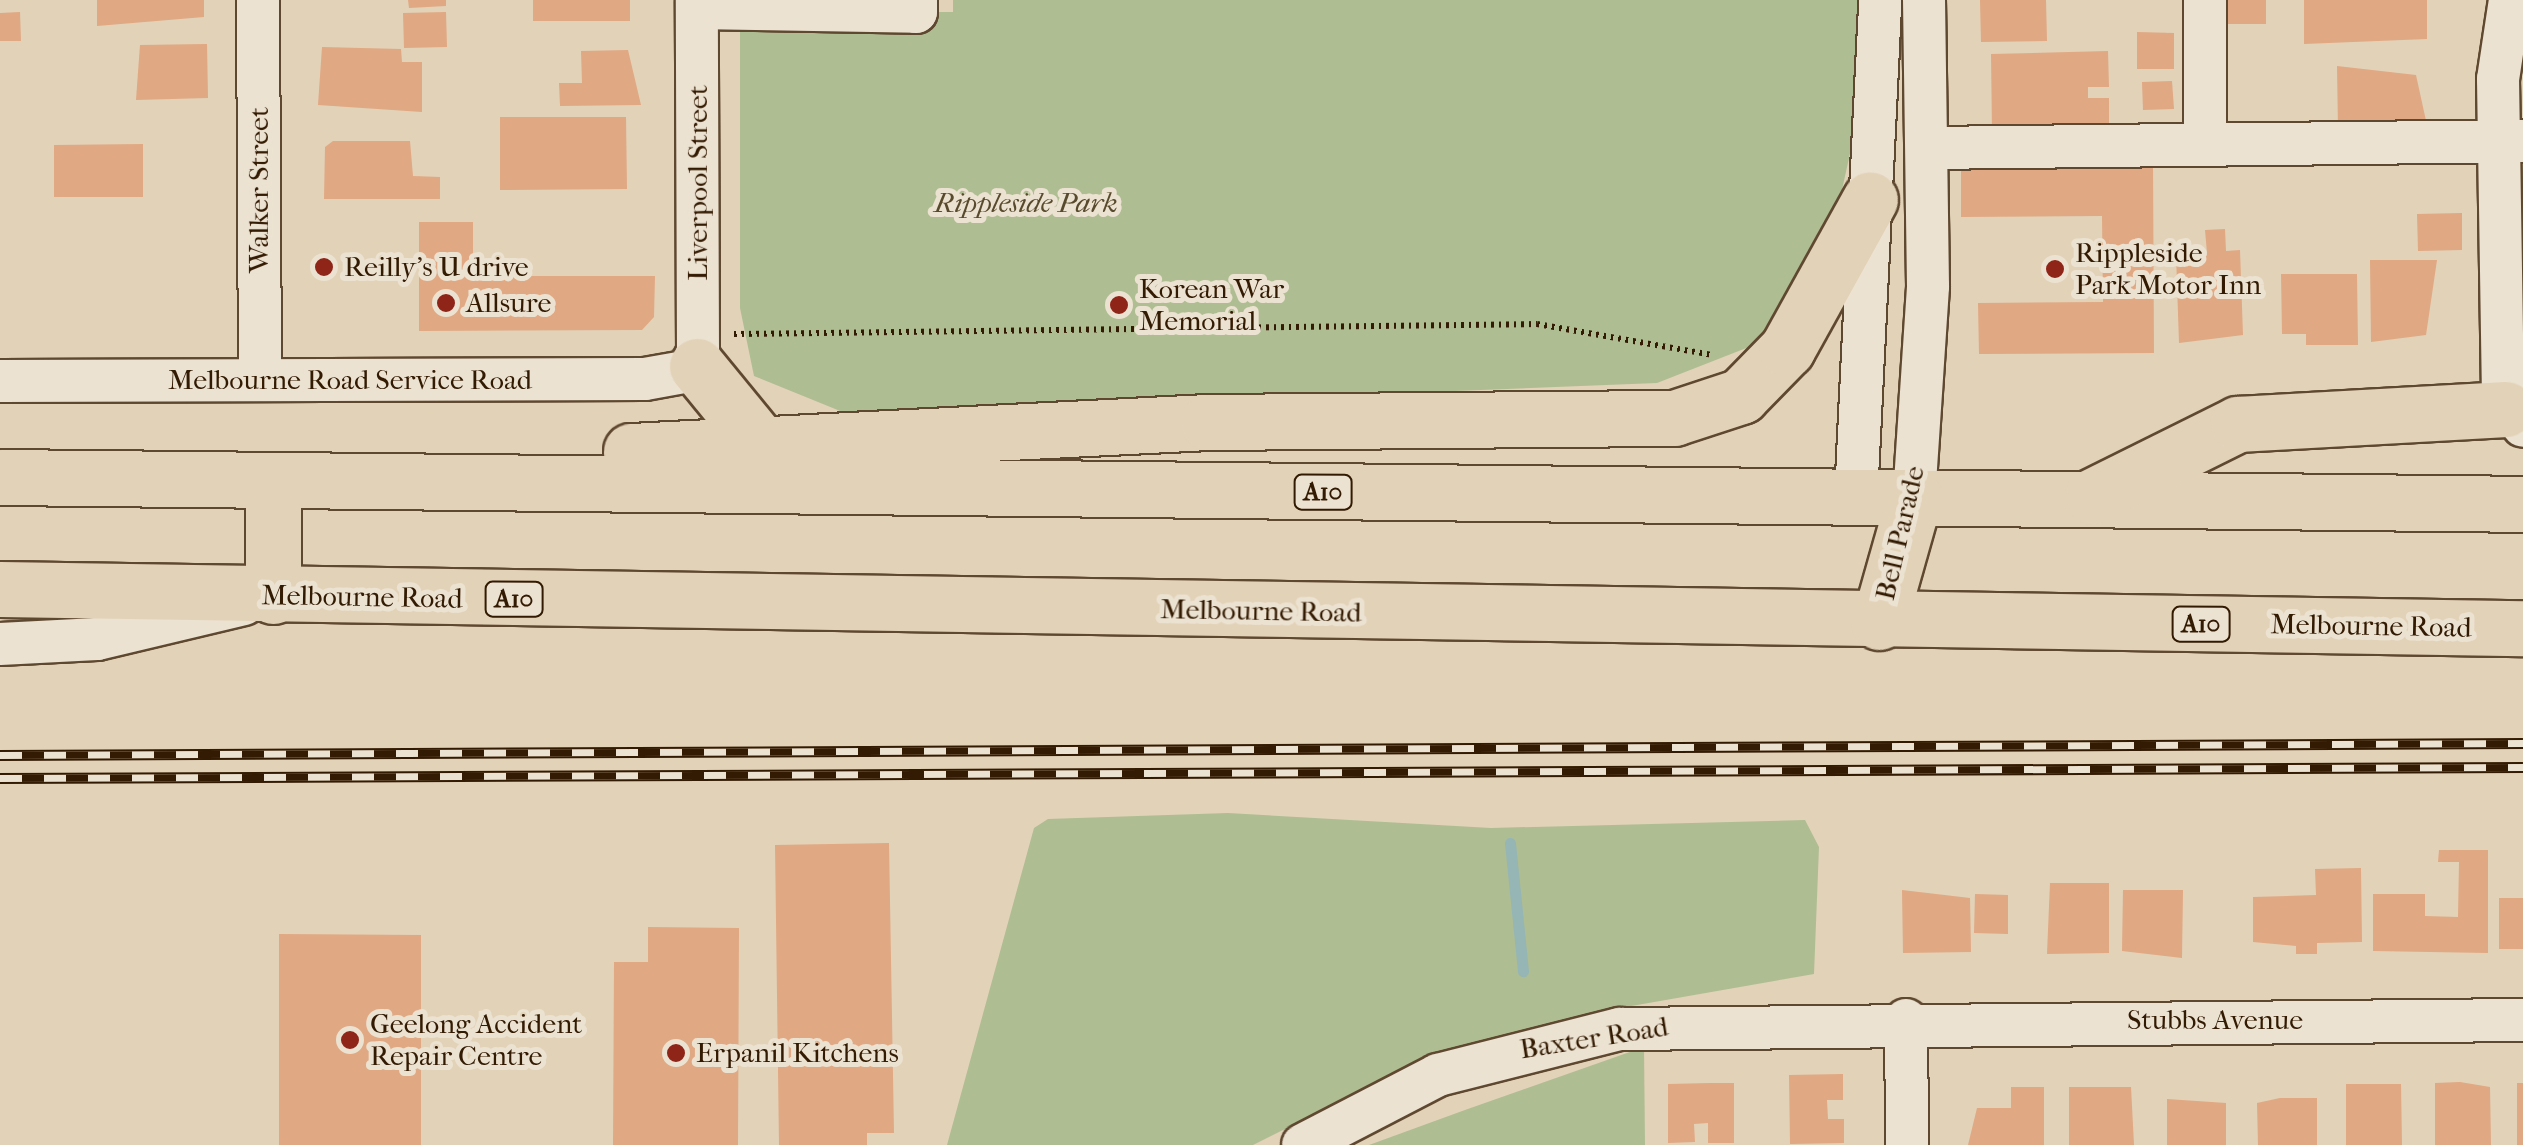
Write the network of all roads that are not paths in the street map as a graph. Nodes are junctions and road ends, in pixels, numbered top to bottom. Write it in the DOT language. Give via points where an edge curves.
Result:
graph roads {
  1 [pos="258,0"];
  2 [pos="916,0"];
  3 [pos="1880,0"];
  4 [pos="1924,0"];
  5 [pos="2205,0"];
  6 [pos="2510,0"];
  7 [pos="697,4"];
  8 [pos="2513,140"];
  9 [pos="2205,144"];
  10 [pos="1927,148"];
  11 [pos="1870,199"];
  12 [pos="698,350"];
  13 [pos="260,379"];
  14 [pos="0,381"];
  15 [pos="2514,418"];
  16 [pos="779,466"];
  17 [pos="0,478"];
  18 [pos="274,480"];
  19 [pos="1856,497"];
  20 [pos="1914,498"];
  21 [pos="2086,500"];
  22 [pos="2523,504"];
  23 [pos="0,590"];
  24 [pos="273,596"];
  25 [pos="1879,622"];
  26 [pos="2523,628"];
  27 [pos="0,644"];
  28 [pos="1906,1020"];
  29 [pos="2523,1020"];
  30 [pos="1303,1145"];
  31 [pos="1907,1145"];
  1 -- 13 [label="street, Walker Street"];
  2 -- 7 [label="street" via="916,12"];
  3 -- 11 [label="street, Bell Parade"];
  4 -- 10 [label="street, Bell Parade"];
  5 -- 9 [label="street"];
  6 -- 8 [label="street" via="2498,79"];
  7 -- 12 [label="street, Liverpool Street"];
  8 -- 9 [label="street"];
  8 -- 15 [label="street"];
  9 -- 10 [label="street"];
  10 -- 20 [label="street, Bell Parade"];
  11 -- 16 [label="highway" via="1786,349 1741,396 1713,410 1633,422 1297,419"];
  11 -- 19 [label="street, Bell Parade"];
  12 -- 13 [label="street, Melbourne Road Service Road" via="645,379"];
  12 -- 16 [label="highway"];
  13 -- 14 [label="street, Melbourne Road Service Road"];
  15 -- 21 [label="highway" via="2238,424"];
  16 -- 18 [label="highway, A10" via="533,484"];
  16 -- 19 [label="highway, A10"];
  17 -- 18 [label="highway, A10"];
  18 -- 24 [label="highway"];
  19 -- 20 [label="highway, A10"];
  19 -- 25 [label="highway, Bell Parade"];
  20 -- 21 [label="highway, A10"];
  20 -- 25 [label="highway, Bell Parade"];
  21 -- 22 [label="highway, A10"];
  23 -- 24 [label="highway, Melbourne Road / A10"];
  24 -- 25 [label="highway, Melbourne Road / A10"];
  24 -- 27 [label="street" via="160,628"];
  25 -- 26 [label="highway, Melbourne Road / A10"];
  28 -- 29 [label="street, Stubbs Avenue"];
  28 -- 30 [label="street, Baxter Road" via="1679,1024 1563,1038 1438,1075"];
  28 -- 31 [label="street"];
}
